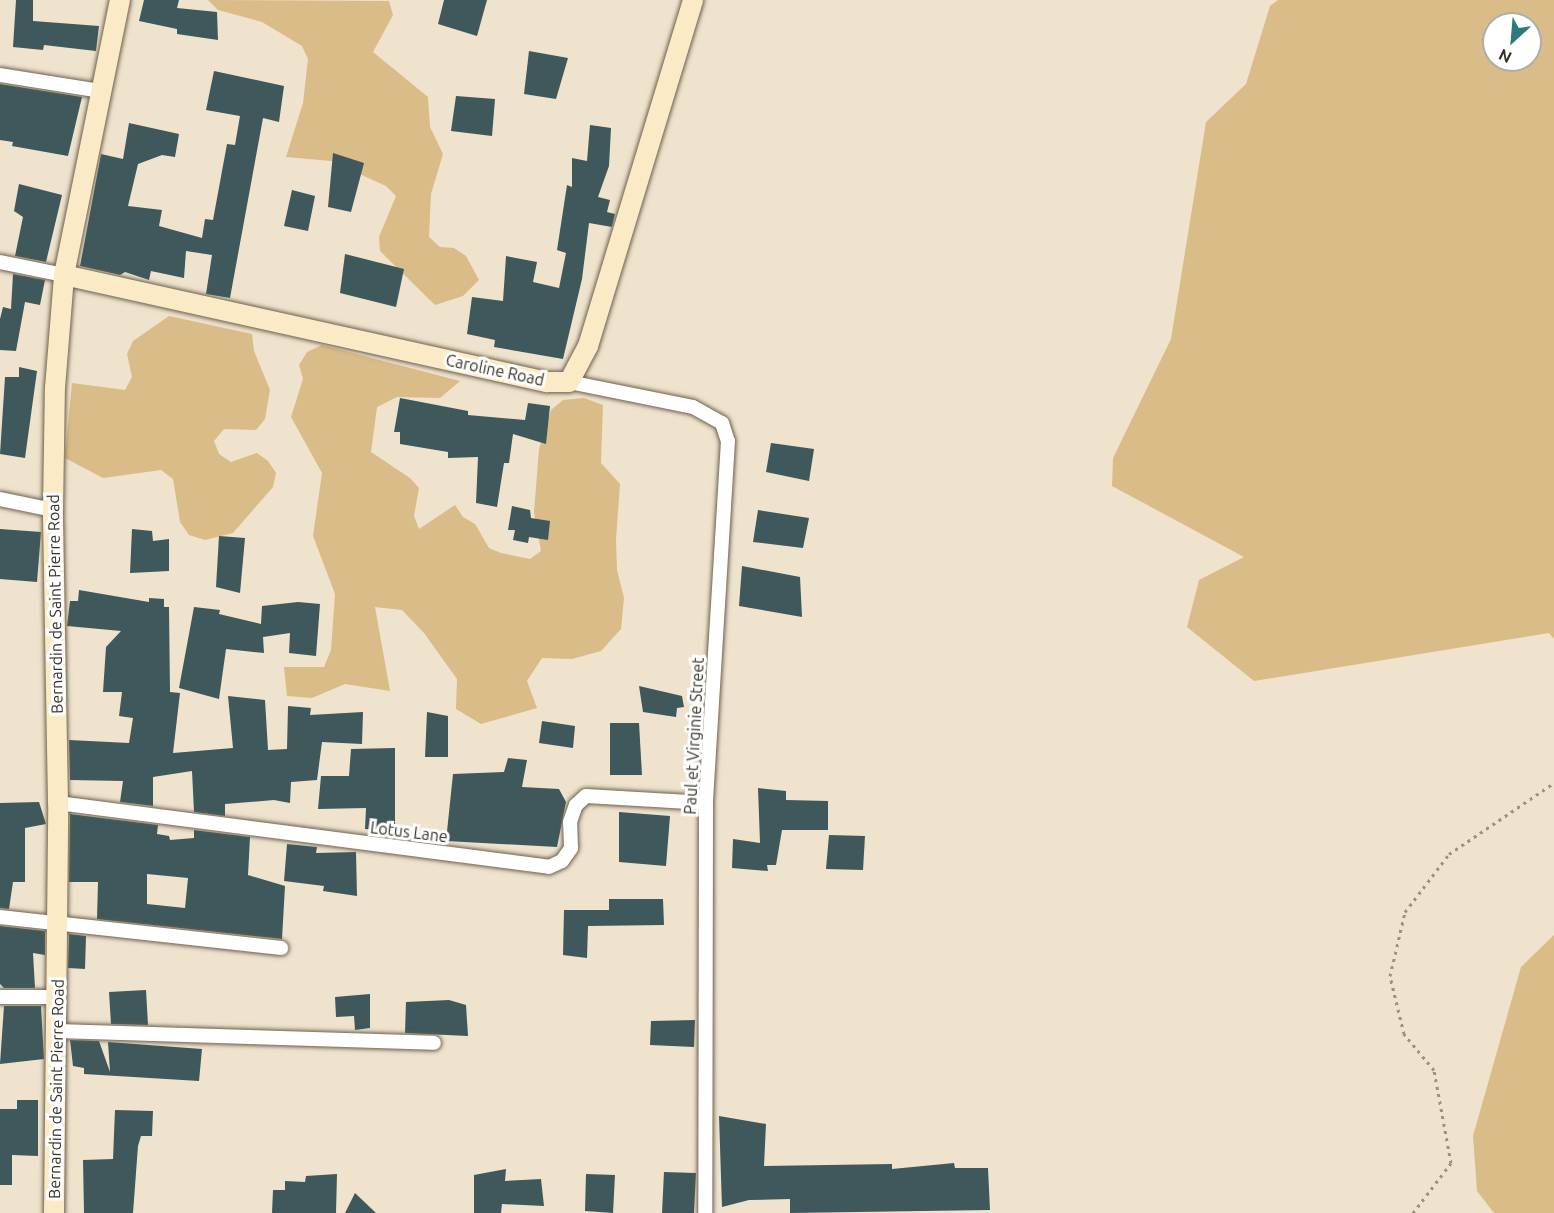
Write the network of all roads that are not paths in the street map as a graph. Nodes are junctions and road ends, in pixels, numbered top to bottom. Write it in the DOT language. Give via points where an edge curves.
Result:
graph roads {
  1 [pos="120,0"];
  2 [pos="693,0"];
  3 [pos="0,75"];
  4 [pos="101,91"];
  5 [pos="0,262"];
  6 [pos="64,275"];
  7 [pos="569,381"];
  8 [pos="0,499"];
  9 [pos="53,510"];
  10 [pos="58,803"];
  11 [pos="706,803"];
  12 [pos="0,917"];
  13 [pos="57,925"];
  14 [pos="280,948"];
  15 [pos="0,997"];
  16 [pos="57,997"];
  17 [pos="56,1031"];
  18 [pos="434,1043"];
  19 [pos="54,1213"];
  20 [pos="705,1213"];
  1 -- 4 [label="main road, Bernardin de Saint Pierre Road"];
  2 -- 7 [label="main road, Caroline Road" via="588,346"];
  3 -- 4 [label="street"];
  4 -- 6 [label="main road, Bernardin de Saint Pierre Road"];
  5 -- 6 [label="street"];
  6 -- 7 [label="main road, Caroline Road" via="547,382"];
  6 -- 9 [label="main road, Bernardin de Saint Pierre Road" via="55,388"];
  7 -- 11 [label="street, Paul et Virginie Street" via="693,407 722,423 728,441"];
  8 -- 9 [label="street"];
  9 -- 10 [label="main road, Bernardin de Saint Pierre Road"];
  10 -- 11 [label="street, Lotus Lane" via="549,867 562,861 571,848 570,822 576,805 586,796"];
  10 -- 13 [label="main road, Bernardin de Saint Pierre Road"];
  11 -- 20 [label="street, Paul et Virginie Street"];
  12 -- 13 [label="street"];
  13 -- 14 [label="street"];
  13 -- 16 [label="main road, Bernardin de Saint Pierre Road"];
  15 -- 16 [label="street"];
  16 -- 17 [label="main road, Bernardin de Saint Pierre Road"];
  17 -- 18 [label="street"];
  17 -- 19 [label="main road, Bernardin de Saint Pierre Road"];
}
